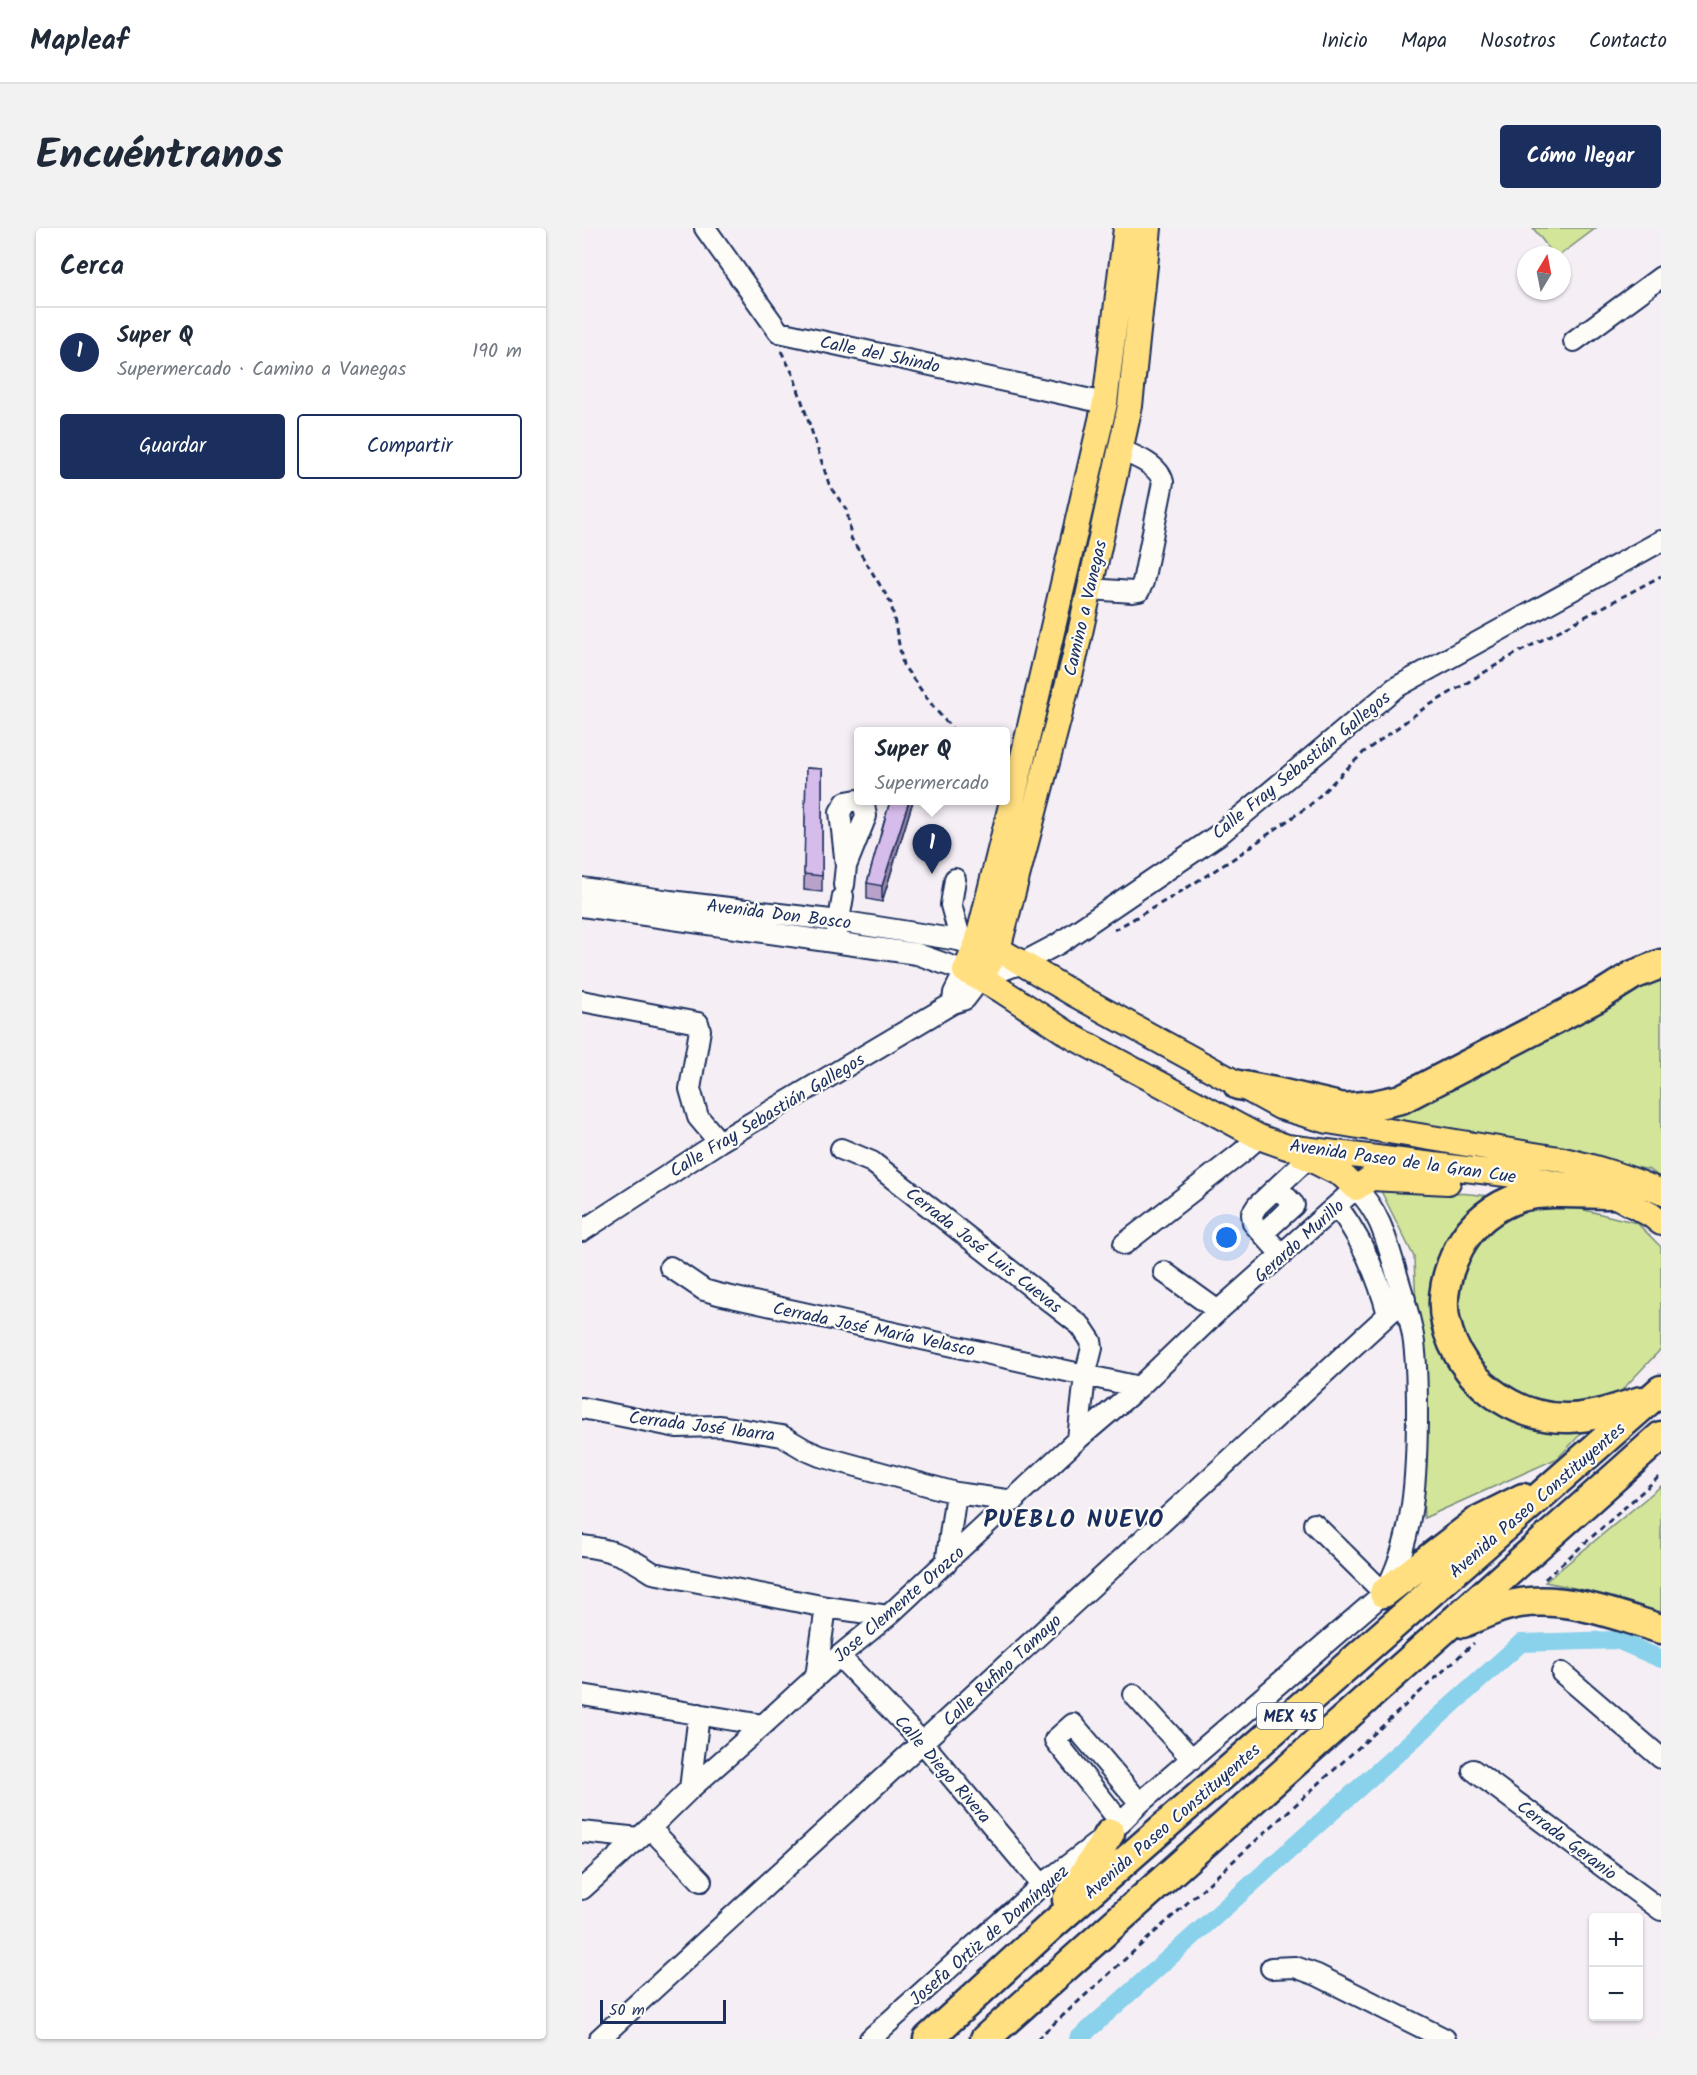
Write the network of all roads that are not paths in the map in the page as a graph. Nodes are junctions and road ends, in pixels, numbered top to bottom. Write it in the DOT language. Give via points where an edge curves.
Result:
graph roads {
  1 [pos="705,228"];
  2 [pos="1126,228"];
  3 [pos="1149,228"];
  4 [pos="1661,276"];
  5 [pos="1574,341"];
  6 [pos="1105,403"];
  7 [pos="1120,450"];
  8 [pos="1661,541"];
  9 [pos="1090,590"];
  10 [pos="955,879"];
  11 [pos="845,882"];
  12 [pos="582,888"];
  13 [pos="582,906"];
  14 [pos="839,921"];
  15 [pos="836,942"];
  16 [pos="979,944"];
  17 [pos="1022,963"];
  18 [pos="1661,964"];
  19 [pos="973,975"];
  20 [pos="1074,994"];
  21 [pos="582,1001"];
  22 [pos="1046,1019"];
  23 [pos="1238,1085"];
  24 [pos="1259,1137"];
  25 [pos="719,1142"];
  26 [pos="841,1149"];
  27 [pos="1297,1152"];
  28 [pos="1506,1174"];
  29 [pos="1356,1188"];
  30 [pos="1661,1192"];
  31 [pos="1612,1194"];
  32 [pos="1337,1206"];
  33 [pos="1661,1223"];
  34 [pos="582,1231"];
  35 [pos="1124,1245"];
  36 [pos="1282,1255"];
  37 [pos="670,1267"];
  38 [pos="1164,1272"];
  39 [pos="1241,1293"];
  40 [pos="1405,1299"];
  41 [pos="1218,1311"];
  42 [pos="1388,1314"];
  43 [pos="1084,1376"];
  44 [pos="1139,1387"];
  45 [pos="1658,1393"];
  46 [pos="582,1408"];
  47 [pos="1661,1436"];
  48 [pos="1078,1439"];
  49 [pos="1559,1479"];
  50 [pos="956,1493"];
  51 [pos="1014,1501"];
  52 [pos="1314,1524"];
  53 [pos="582,1546"];
  54 [pos="946,1564"];
  55 [pos="1384,1593"];
  56 [pos="826,1607"];
  57 [pos="888,1616"];
  58 [pos="1661,1629"];
  59 [pos="1439,1634"];
  60 [pos="839,1656"];
  61 [pos="1562,1673"];
  62 [pos="816,1677"];
  63 [pos="582,1695"];
  64 [pos="1134,1695"];
  65 [pos="699,1713"];
  66 [pos="763,1725"];
  67 [pos="923,1743"];
  68 [pos="1661,1758"];
  69 [pos="1192,1759"];
  70 [pos="1473,1770"];
  71 [pos="690,1789"];
  72 [pos="1140,1803"];
  73 [pos="1115,1828"];
  74 [pos="582,1832"];
  75 [pos="645,1833"];
  76 [pos="701,1881"];
  77 [pos="1042,1885"];
  78 [pos="582,1889"];
  79 [pos="1661,1910"];
  80 [pos="1049,1928"];
  81 [pos="1271,1968"];
  82 [pos="599,2039"];
  83 [pos="870,2039"];
  84 [pos="928,2039"];
  85 [pos="985,2039"];
  86 [pos="1445,2039"];
  1 -- 6 [label="street, Calle del Shindo" via="779,332"];
  2 -- 6 [label="main road, Camino a Vanegas"];
  3 -- 7 [label="main road, Camino a Vanegas" via="1130,406"];
  4 -- 5 [label="street"];
  6 -- 16 [label="main road, Camino a Vanegas"];
  7 -- 9 [label="main road, Camino a Vanegas"];
  7 -- 9 [label="street" via="1142,459 1163,482 1143,582 1139,591 1133,592"];
  8 -- 17 [label="street, Calle Fray Sebastián Gallegos" via="1395,688 1221,833 1058,944"];
  9 -- 16 [label="main road, Camino a Vanegas" via="1074,660"];
  10 -- 16 [label="street" via="951,905"];
  11 -- 14 [label="street"];
  12 -- 14 [label="street, Avenida Don Bosco"];
  13 -- 15 [label="street, Avenida Don Bosco"];
  14 -- 15 [label="street"];
  14 -- 16 [label="street, Avenida Don Bosco"];
  15 -- 19 [label="street, Avenida Don Bosco" via="909,952"];
  16 -- 17 [label="main road, Avenida Paseo de la Gran Cue"];
  16 -- 19 [label="main road, Camino a Vanegas"];
  17 -- 19 [label="street, Calle Fray Sebastián Gallegos"];
  17 -- 20 [label="main road, Avenida Paseo de la Gran Cue"];
  18 -- 23 [label="highway" via="1633,975 1401,1099 1344,1108"];
  19 -- 22 [label="main road, Avenida Paseo de la Gran Cue"];
  19 -- 25 [label="street, Calle Fray Sebastián Gallegos" via="964,999"];
  20 -- 22 [label="main road" via="1047,995 1040,1008"];
  20 -- 23 [label="main road, Avenida Paseo de la Gran Cue"];
  21 -- 25 [label="street" via="698,1023 690,1089 698,1117"];
  22 -- 24 [label="main road, Avenida Paseo de la Gran Cue"];
  23 -- 30 [label="main road, Avenida Paseo de la Gran Cue" via="1280,1107 1328,1121 1597,1167"];
  24 -- 27 [label="main road, Avenida Paseo de la Gran Cue"];
  24 -- 35 [label="street"];
  25 -- 34 [label="street, Calle Fray Sebastián Gallegos"];
  26 -- 43 [label="street, Cerrada José Luis Cuevas" via="872,1162 1081,1326 1092,1348"];
  27 -- 28 [label="main road, Avenida Paseo de la Gran Cue"];
  27 -- 29 [label="main road" via="1342,1175"];
  27 -- 36 [label="street" via="1277,1187 1252,1214 1253,1222"];
  28 -- 29 [label="main road" via="1456,1182 1371,1178"];
  28 -- 31 [label="main road, Avenida Paseo de la Gran Cue"];
  29 -- 32 [label="street, Gerardo Murillo"];
  29 -- 40 [label="street" via="1376,1213"];
  31 -- 33 [label="main road, Avenida Paseo de la Gran Cue"];
  31 -- 45 [label="highway" via="1539,1194 1522,1197 1485,1215 1463,1241 1449,1271 1445,1322 1468,1370 1494,1394 1523,1410 1554,1418 1585,1417"];
  32 -- 36 [label="street, Gerardo Murillo"];
  32 -- 42 [label="street" via="1362,1242"];
  36 -- 39 [label="street, Gerardo Murillo"];
  37 -- 43 [label="street, Cerrada José María Velasco" via="704,1290 718,1294"];
  38 -- 41 [label="street"];
  39 -- 41 [label="street, Jose Clemente Orozco"];
  40 -- 42 [label="street, Calle Rufino Tamayo"];
  40 -- 55 [label="street" via="1415,1360 1417,1446 1411,1511 1402,1550"];
  41 -- 44 [label="street, Jose Clemente Orozco"];
  42 -- 67 [label="street, Calle Rufino Tamayo"];
  43 -- 44 [label="street, Cerrada José María Velasco"];
  43 -- 48 [label="street"];
  44 -- 48 [label="street, Jose Clemente Orozco"];
  45 -- 49 [label="highway, Avenida Paseo Constituyentes / MEX 45"];
  46 -- 50 [label="street, Cerrada José Ibarra" via="683,1428 720,1426 782,1436 820,1456"];
  47 -- 59 [label="highway, Avenida Paseo Constituyentes / MEX 45"];
  48 -- 51 [label="street, Jose Clemente Orozco"];
  49 -- 55 [label="highway" via="1479,1520"];
  49 -- 80 [label="highway, Avenida Paseo Constituyentes / MEX 45"];
  50 -- 51 [label="street, Cerrada José Ibarra"];
  50 -- 54 [label="street"];
  51 -- 54 [label="street, Jose Clemente Orozco"];
  52 -- 55 [label="street"];
  53 -- 56 [label="street" via="604,1548 631,1558 653,1573"];
  54 -- 57 [label="street, Jose Clemente Orozco"];
  55 -- 69 [label="street, Josefa Ortiz de Domínguez"];
  56 -- 57 [label="street"];
  56 -- 62 [label="street"];
  57 -- 60 [label="street, Jose Clemente Orozco"];
  58 -- 59 [label="highway" via="1594,1608 1532,1602 1490,1611"];
  59 -- 85 [label="highway, Avenida Paseo Constituyentes / MEX 45"];
  60 -- 62 [label="street, Jose Clemente Orozco"];
  60 -- 67 [label="street, Calle Diego Rivera"];
  61 -- 68 [label="street"];
  62 -- 66 [label="street, Jose Clemente Orozco"];
  63 -- 65 [label="street"];
  64 -- 69 [label="street"];
  65 -- 66 [label="street"];
  65 -- 71 [label="street"];
  66 -- 71 [label="street, Jose Clemente Orozco"];
  67 -- 77 [label="street, Calle Diego Rivera"];
  67 -- 82 [label="street, Calle Rufino Tamayo"];
  69 -- 72 [label="street, Josefa Ortiz de Domínguez"];
  70 -- 79 [label="street, Cerrada Geranio"];
  71 -- 75 [label="street, Jose Clemente Orozco"];
  72 -- 73 [label="street, Josefa Ortiz de Domínguez"];
  72 -- 73 [label="street" via="1073,1724 1055,1740"];
  73 -- 77 [label="street, Josefa Ortiz de Domínguez"];
  73 -- 80 [label="highway"];
  74 -- 75 [label="street"];
  75 -- 76 [label="street"];
  75 -- 78 [label="street, Jose Clemente Orozco"];
  77 -- 83 [label="street, Josefa Ortiz de Domínguez"];
  80 -- 84 [label="highway, Avenida Paseo Constituyentes / MEX 45"];
  81 -- 86 [label="street" via="1295,1967 1317,1975"];
}
